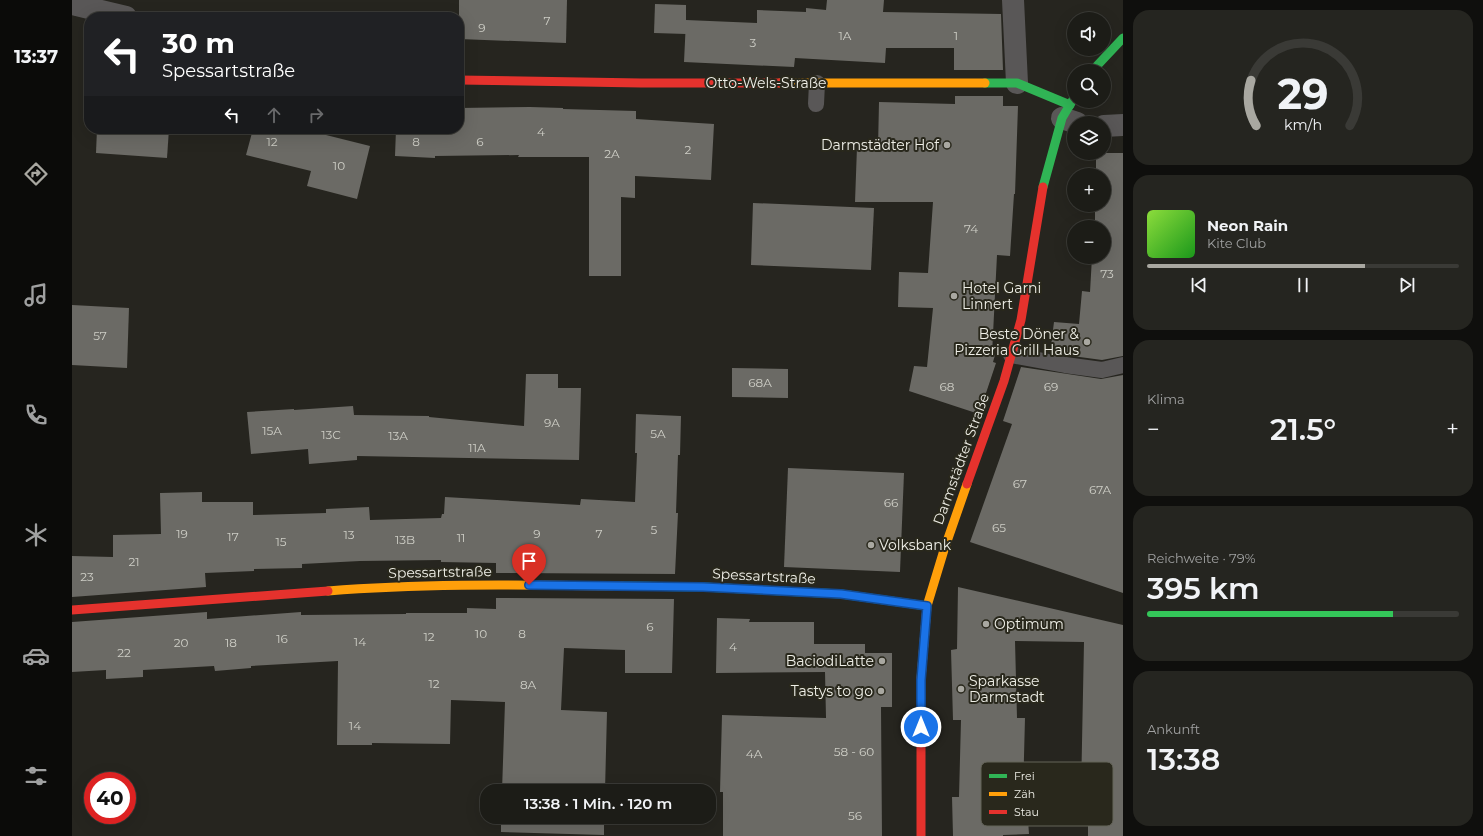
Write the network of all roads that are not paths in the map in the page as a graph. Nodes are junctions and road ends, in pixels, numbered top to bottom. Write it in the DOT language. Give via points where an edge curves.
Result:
graph roads {
  1 [pos="1013,0"];
  2 [pos="72,4"];
  3 [pos="105,12"];
  4 [pos="1123,38"];
  5 [pos="1099,64"];
  6 [pos="464,80"];
  7 [pos="817,83"];
  8 [pos="1017,83"];
  9 [pos="816,104"];
  10 [pos="1071,111"];
  11 [pos="1123,125"];
  12 [pos="1111,126"];
  13 [pos="1011,355"];
  14 [pos="1123,365"];
  15 [pos="927,606"];
  16 [pos="72,610"];
  17 [pos="921,836"];
  1 -- 8 [label="street"];
  2 -- 3 [label="street"];
  4 -- 5 [label="street"];
  6 -- 7 [label="street, Otto-Wels-Straße"];
  7 -- 8 [label="street, Otto-Wels-Straße"];
  7 -- 9 [label="lane"];
  8 -- 10 [label="street, Otto-Wels-Straße"];
  10 -- 13 [label="street, Darmstädter Straße" via="1044,179 1021,320"];
  11 -- 12 [label="street"];
  13 -- 14 [label="lane" via="1102,370"];
  13 -- 15 [label="street, Darmstädter Straße"];
  15 -- 16 [label="street, Spessartstraße" via="841,594 711,587 513,585 378,587"];
  15 -- 17 [label="street, Darmstädter Straße" via="921,680"];
}
